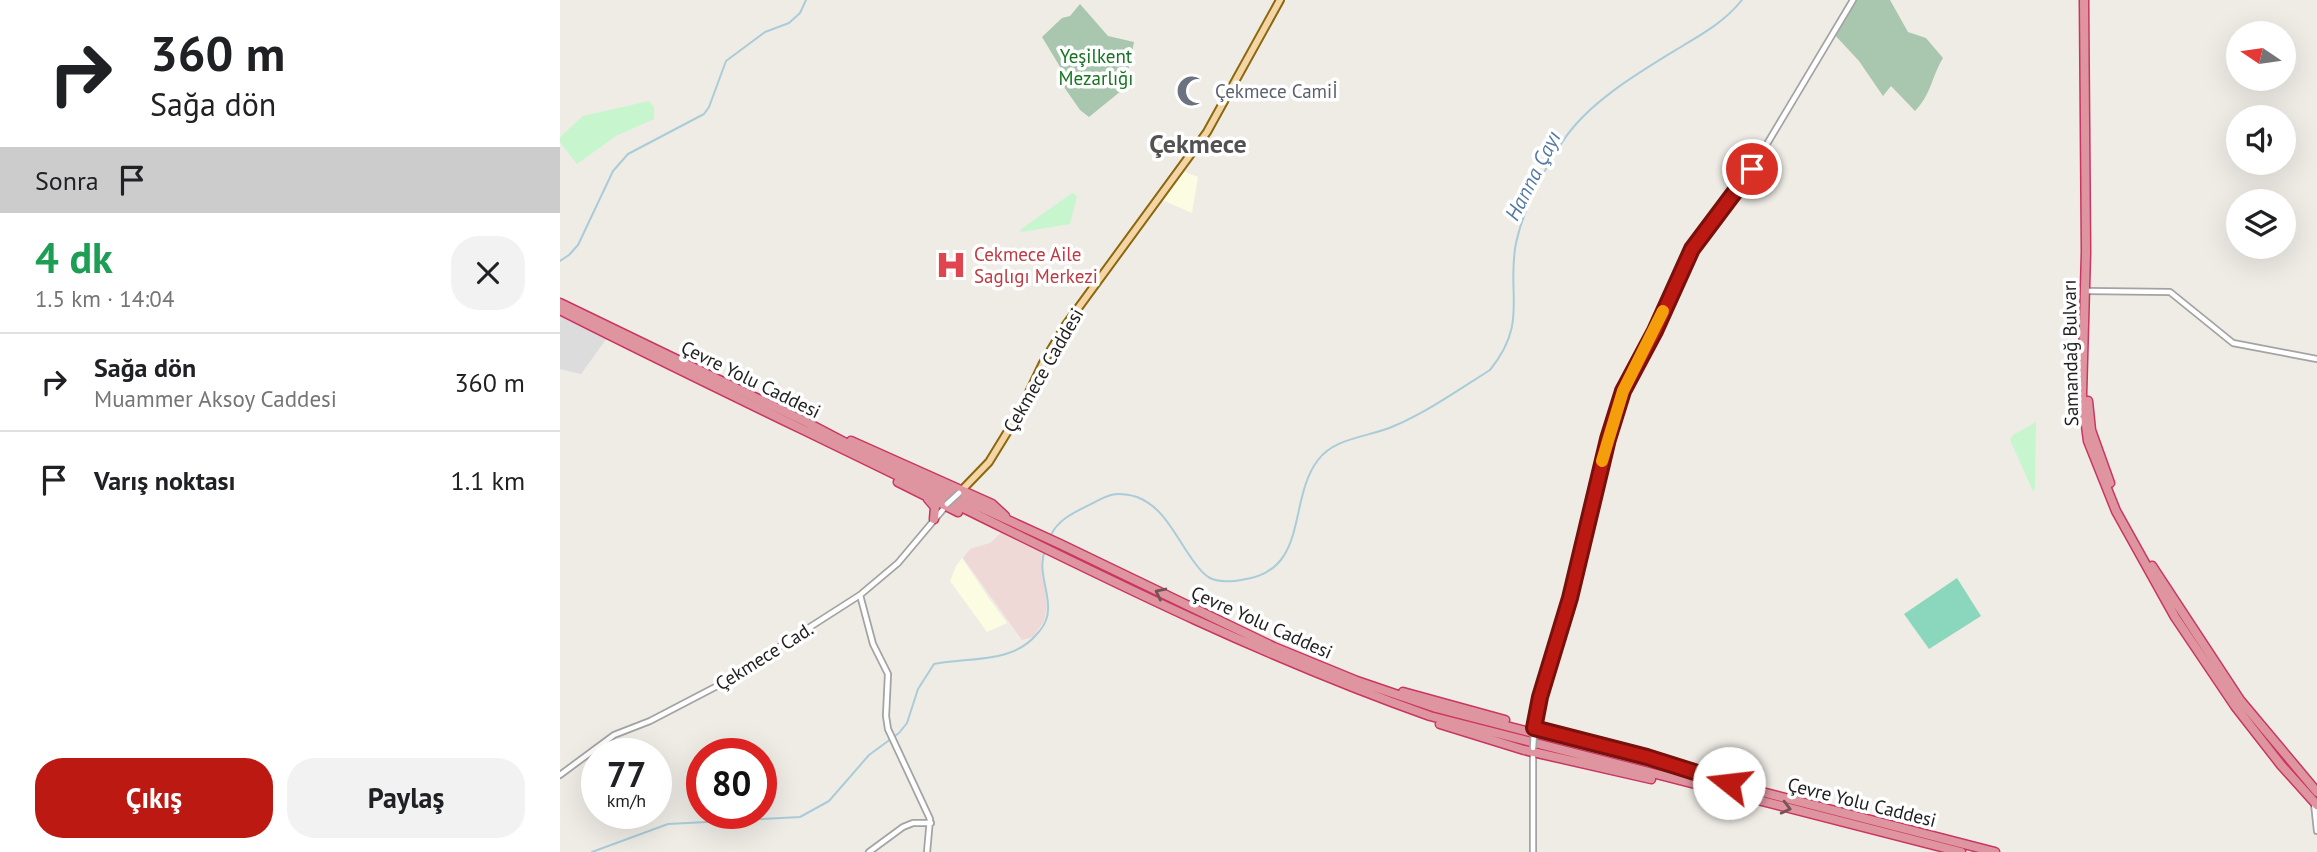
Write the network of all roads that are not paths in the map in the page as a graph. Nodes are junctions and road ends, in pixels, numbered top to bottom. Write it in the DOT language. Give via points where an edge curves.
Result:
graph roads {
  1 [pos="1280,0"];
  2 [pos="1853,0"];
  3 [pos="2084,0"];
  4 [pos="2090,0"];
  5 [pos="2088,291"];
  6 [pos="560,303"];
  7 [pos="560,310"];
  8 [pos="2317,359"];
  9 [pos="806,422"];
  10 [pos="812,434"];
  11 [pos="960,492"];
  12 [pos="923,495"];
  13 [pos="946,505"];
  14 [pos="934,519"];
  15 [pos="1007,526"];
  16 [pos="860,595"];
  17 [pos="1355,685"];
  18 [pos="1534,730"];
  19 [pos="1533,750"];
  20 [pos="560,775"];
  21 [pos="1706,777"];
  22 [pos="1686,783"];
  23 [pos="2317,792"];
  24 [pos="2316,804"];
  25 [pos="931,823"];
  26 [pos="2317,831"];
  27 [pos="869,852"];
  28 [pos="927,852"];
  29 [pos="1533,852"];
  30 [pos="1961,852"];
  31 [pos="1996,852"];
  1 -- 11 [label="main road, Çekmece Caddesi" via="1207,132 1073,314 989,462"];
  2 -- 18 [label="street" via="1752,169 1692,249 1623,391"];
  3 -- 24 [label="highway, Samandağ Bulvarı" via="2082,395 2088,441 2116,511 2175,617 2235,706"];
  4 -- 5 [label="highway, Samandağ Bulvarı"];
  5 -- 8 [label="street" via="2170,292 2228,341"];
  5 -- 23 [label="highway, Samandağ Bulvarı" via="2091,430 2115,495 2149,563 2228,682"];
  6 -- 9 [label="highway, Çevre Yolu Caddesi"];
  7 -- 10 [label="highway, Çevre Yolu Caddesi"];
  9 -- 11 [label="highway"];
  9 -- 15 [label="highway, Çevre Yolu Caddesi"];
  10 -- 12 [label="highway"];
  10 -- 15 [label="highway, Çevre Yolu Caddesi"];
  11 -- 13 [label="street, Çekmece Cad., bridge"];
  11 -- 15 [label="highway" via="992,505"];
  12 -- 13 [label="highway"];
  12 -- 14 [label="highway" via="935,507"];
  13 -- 14 [label="street, Çekmece Cad."];
  13 -- 15 [label="highway" via="986,524"];
  14 -- 16 [label="street, Çekmece Cad." via="898,563"];
  17 -- 15 [label="highway, Çevre Yolu Caddesi, one-way" via="1060,544"];
  15 -- 17 [label="highway, Çevre Yolu Caddesi" via="1277,658"];
  16 -- 20 [label="street, Çekmece Cad." via="721,684 614,734"];
  16 -- 25 [label="street" via="873,644 888,674 888,729"];
  17 -- 18 [label="highway" via="1415,695"];
  17 -- 19 [label="highway" via="1412,715"];
  17 -- 21 [label="highway, Çevre Yolu Caddesi"];
  17 -- 22 [label="highway, Çevre Yolu Caddesi" via="1430,716"];
  18 -- 19 [label="street, bridge"];
  18 -- 21 [label="highway" via="1647,757"];
  19 -- 22 [label="highway" via="1653,780"];
  19 -- 29 [label="street"];
  21 -- 31 [label="highway, Çevre Yolu Caddesi"];
  22 -- 30 [label="highway, Çevre Yolu Caddesi, one-way"];
  24 -- 26 [label="street"];
  25 -- 27 [label="street" via="913,822"];
  25 -- 28 [label="street"];
}
